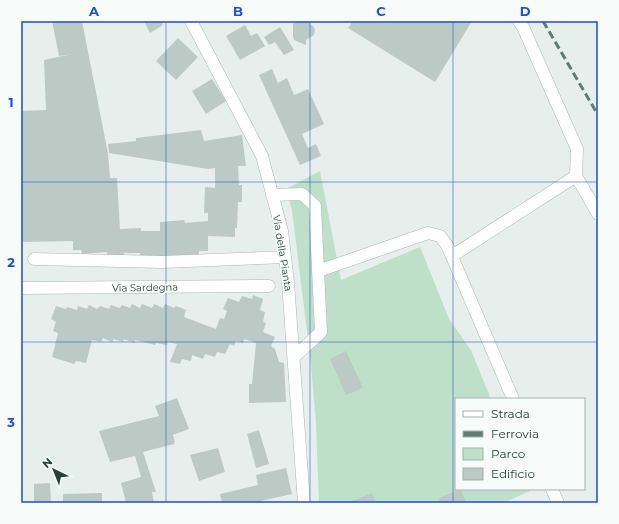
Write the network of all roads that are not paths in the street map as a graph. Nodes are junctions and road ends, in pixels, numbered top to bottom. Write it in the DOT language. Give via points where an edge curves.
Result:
graph roads {
  1 [pos="191,21"];
  2 [pos="519,21"];
  3 [pos="576,176"];
  4 [pos="272,195"];
  5 [pos="598,214"];
  6 [pos="452,256"];
  7 [pos="285,257"];
  8 [pos="34,259"];
  9 [pos="318,271"];
  10 [pos="269,286"];
  11 [pos="21,288"];
  12 [pos="294,357"];
  13 [pos="513,398"];
  14 [pos="552,490"];
  15 [pos="304,503"];
  16 [pos="558,503"];
  1 -- 4 [label="street, Via della Pianta" via="262,156"];
  2 -- 3 [label="street" via="577,149"];
  3 -- 5 [label="street"];
  3 -- 6 [label="street"];
  4 -- 7 [label="street, Via della Pianta" via="282,231"];
  4 -- 9 [label="street" via="302,194 315,206"];
  6 -- 9 [label="street" via="440,236 428,233"];
  6 -- 13 [label="street"];
  7 -- 8 [label="street" via="163,262"];
  7 -- 12 [label="street, Via della Pianta"];
  9 -- 12 [label="street" via="321,332"];
  10 -- 11 [label="street, Via Sardegna"];
  12 -- 15 [label="street, Via della Pianta"];
  14 -- 16 [label="street"];
}
